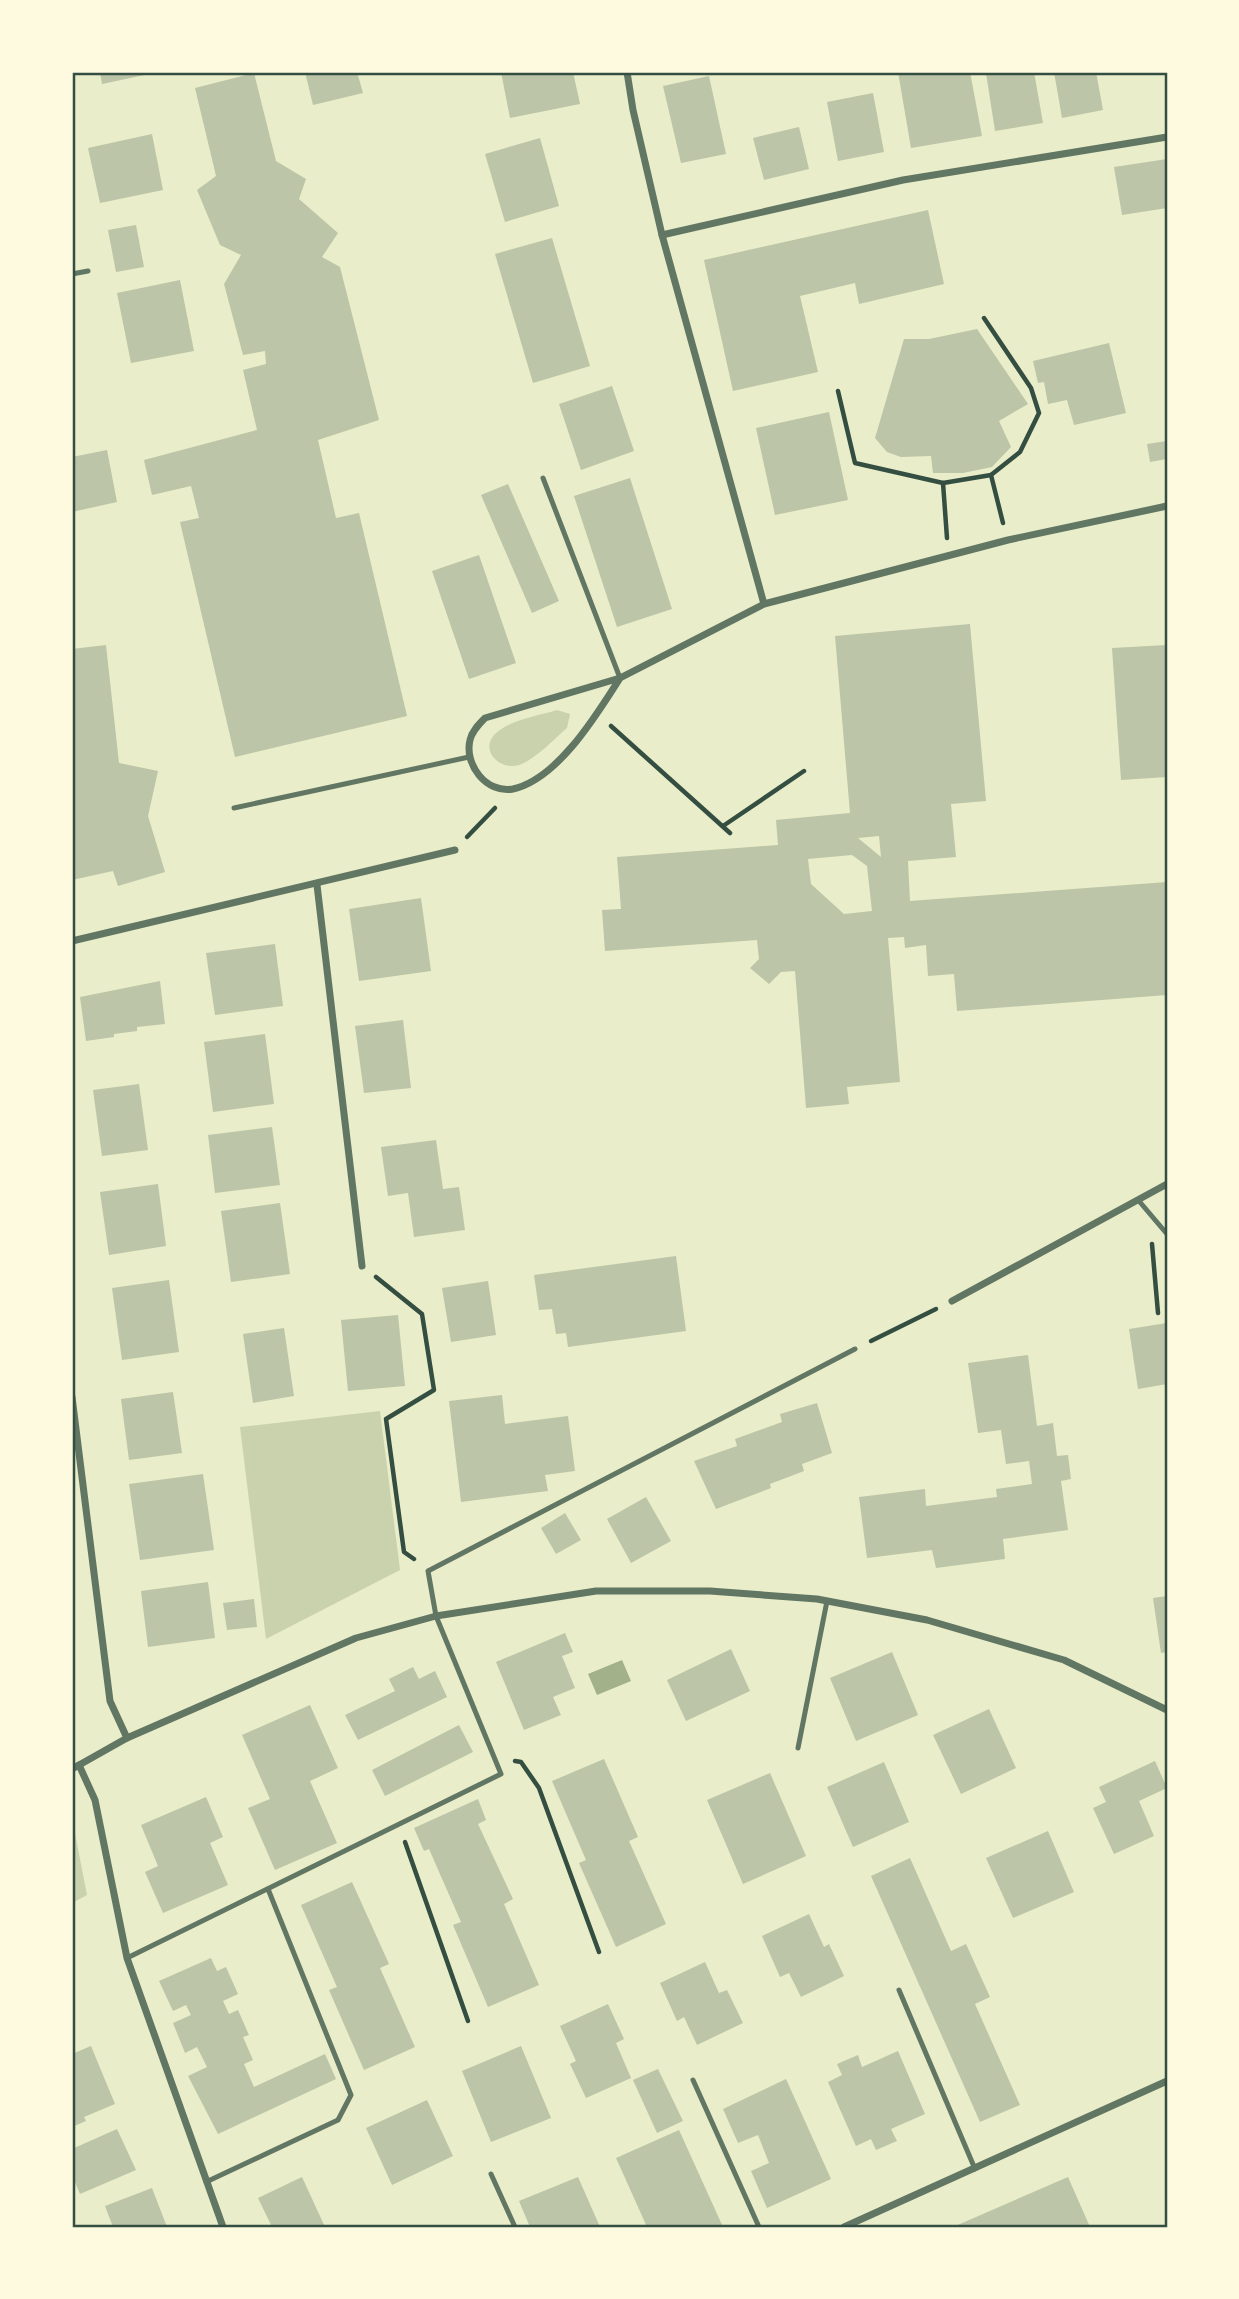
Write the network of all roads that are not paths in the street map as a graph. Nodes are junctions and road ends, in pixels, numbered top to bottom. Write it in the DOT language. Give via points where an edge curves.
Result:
graph roads {
  1 [pos="627,72"];
  2 [pos="1167,138"];
  3 [pos="662,235"];
  4 [pos="88,271"];
  5 [pos="72,274"];
  6 [pos="543,478"];
  7 [pos="1167,506"];
  8 [pos="764,604"];
  9 [pos="620,678"];
  10 [pos="469,757"];
  11 [pos="234,808"];
  12 [pos="454,850"];
  13 [pos="317,885"];
  14 [pos="72,941"];
  15 [pos="1167,1184"];
  16 [pos="1139,1201"];
  17 [pos="1167,1234"];
  18 [pos="362,1266"];
  19 [pos="952,1301"];
  20 [pos="855,1349"];
  21 [pos="72,1397"];
  22 [pos="827,1601"];
  23 [pos="436,1616"];
  24 [pos="1167,1710"];
  25 [pos="127,1738"];
  26 [pos="798,1748"];
  27 [pos="75,1767"];
  28 [pos="268,1889"];
  29 [pos="127,1958"];
  30 [pos="899,1990"];
  31 [pos="693,2080"];
  32 [pos="1167,2081"];
  33 [pos="975,2169"];
  34 [pos="491,2174"];
  35 [pos="206,2182"];
  36 [pos="223,2227"];
  37 [pos="515,2227"];
  38 [pos="759,2227"];
  39 [pos="844,2227"];
  1 -- 3 [label="street"];
  2 -- 3 [label="street" via="903,180"];
  3 -- 8 [label="street"];
  4 -- 5 [label="lane"];
  6 -- 9 [label="lane"];
  7 -- 8 [label="street" via="1008,540"];
  8 -- 9 [label="street"];
  9 -- 10 [label="street" via="485,718 470,741"];
  9 -- 10 [label="street" via="582,738 533,780 513,789 487,783"];
  10 -- 11 [label="lane"];
  12 -- 13 [label="street"];
  13 -- 14 [label="street"];
  13 -- 18 [label="street"];
  15 -- 16 [label="street"];
  16 -- 17 [label="lane"];
  16 -- 19 [label="street"];
  20 -- 23 [label="lane" via="428,1571"];
  21 -- 25 [label="street" via="110,1701"];
  22 -- 23 [label="street" via="710,1591 596,1591"];
  22 -- 24 [label="street" via="928,1620 1064,1660"];
  22 -- 26 [label="lane"];
  23 -- 25 [label="street" via="356,1638"];
  23 -- 28 [label="lane" via="501,1774"];
  25 -- 27 [label="street"];
  27 -- 29 [label="street" via="95,1800"];
  28 -- 29 [label="lane"];
  28 -- 35 [label="lane" via="351,2095 338,2120"];
  29 -- 35 [label="street"];
  30 -- 33 [label="lane"];
  31 -- 38 [label="lane"];
  32 -- 33 [label="street"];
  33 -- 39 [label="street"];
  34 -- 37 [label="lane"];
  35 -- 36 [label="street"];
}
